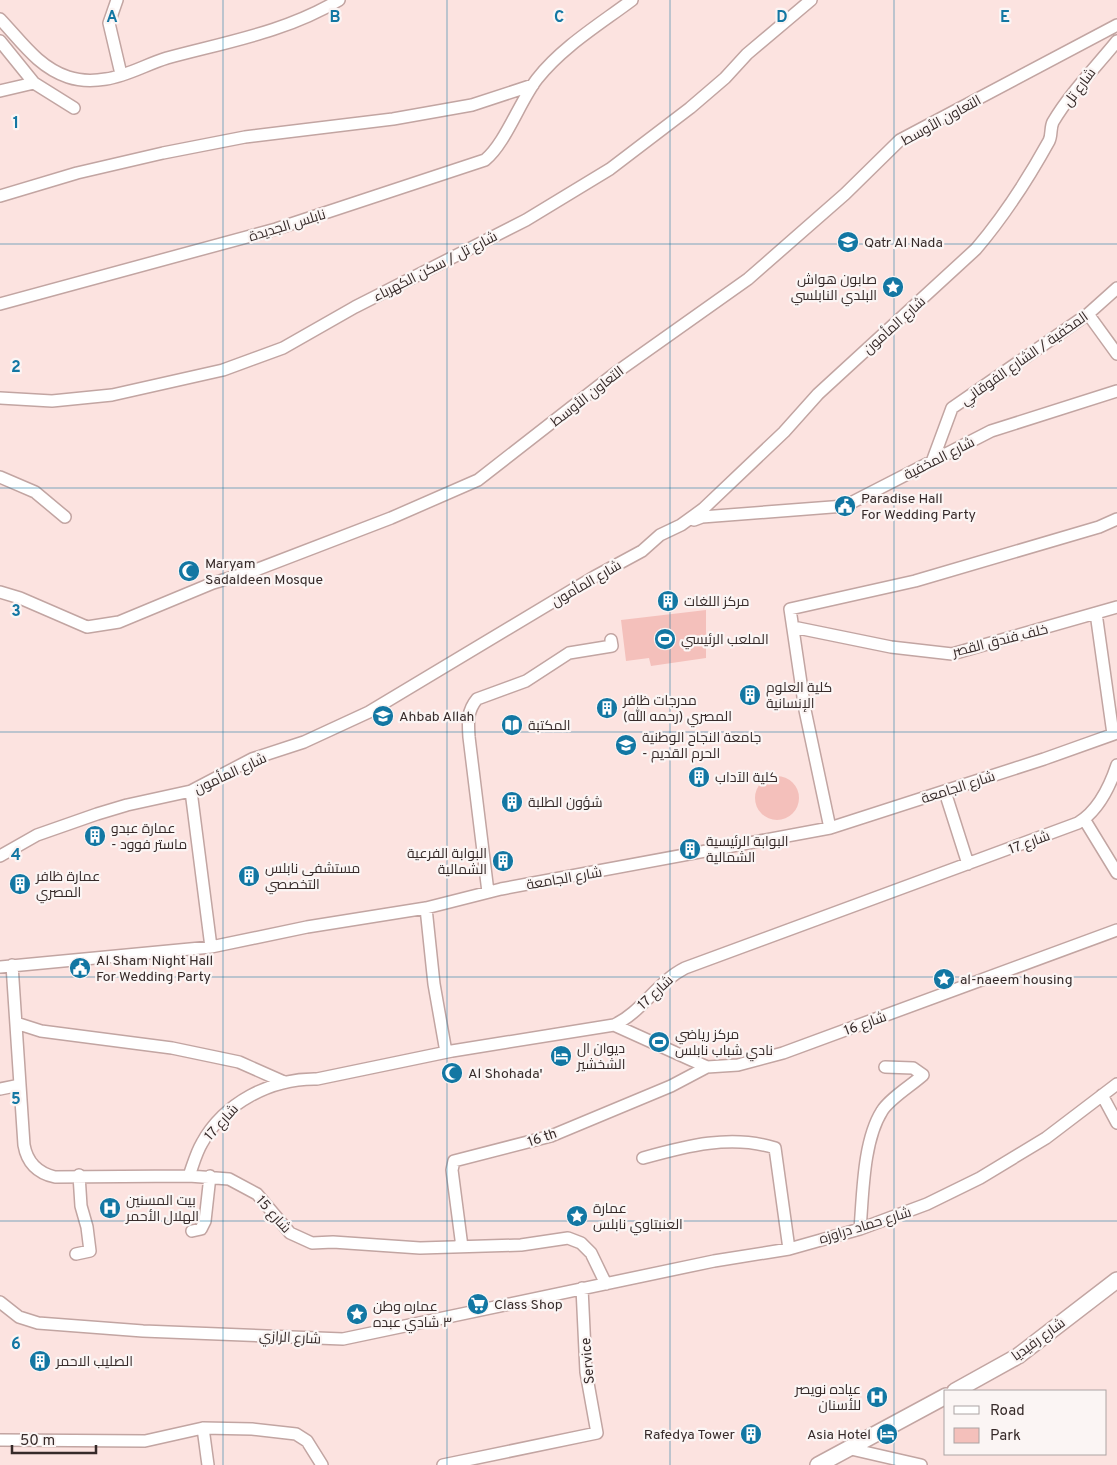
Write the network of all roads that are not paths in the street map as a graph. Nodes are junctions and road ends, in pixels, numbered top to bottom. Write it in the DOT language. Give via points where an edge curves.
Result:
graph roads {
  1 [pos="117,0"];
  2 [pos="339,0"];
  3 [pos="632,0"];
  4 [pos="811,0"];
  5 [pos="0,19"];
  6 [pos="1117,25"];
  7 [pos="0,41"];
  8 [pos="1117,41"];
  9 [pos="121,74"];
  10 [pos="34,83"];
  11 [pos="533,85"];
  12 [pos="0,91"];
  13 [pos="74,108"];
  14 [pos="1050,138"];
  15 [pos="0,196"];
  16 [pos="1117,288"];
  17 [pos="0,304"];
  18 [pos="1088,314"];
  19 [pos="1117,354"];
  20 [pos="1117,391"];
  21 [pos="0,398"];
  22 [pos="932,462"];
  23 [pos="0,477"];
  24 [pos="65,517"];
  25 [pos="1117,519"];
  26 [pos="672,529"];
  27 [pos="0,592"];
  28 [pos="1117,608"];
  29 [pos="1096,614"];
  30 [pos="793,627"];
  31 [pos="610,640"];
  32 [pos="1115,734"];
  33 [pos="1117,765"];
  34 [pos="191,791"];
  35 [pos="945,792"];
  36 [pos="1084,819"];
  37 [pos="830,828"];
  38 [pos="0,856"];
  39 [pos="968,864"];
  40 [pos="1117,874"];
  41 [pos="488,892"];
  42 [pos="426,908"];
  43 [pos="1117,930"];
  44 [pos="211,946"];
  45 [pos="6,966"];
  46 [pos="16,1022"];
  47 [pos="614,1025"];
  48 [pos="446,1052"];
  49 [pos="707,1067"];
  50 [pos="885,1067"];
  51 [pos="284,1082"];
  52 [pos="20,1084"];
  53 [pos="1117,1084"];
  54 [pos="0,1089"];
  55 [pos="1102,1095"];
  56 [pos="1117,1123"];
  57 [pos="643,1158"];
  58 [pos="79,1175"];
  59 [pos="189,1176"];
  60 [pos="210,1176"];
  61 [pos="860,1229"];
  62 [pos="192,1231"];
  63 [pos="462,1247"];
  64 [pos="789,1249"];
  65 [pos="76,1254"];
  66 [pos="1117,1280"];
  67 [pos="606,1284"];
  68 [pos="582,1288"];
  69 [pos="0,1302"];
  70 [pos="957,1390"];
  71 [pos="944,1397"];
  72 [pos="203,1428"];
  73 [pos="0,1440"];
  74 [pos="851,1449"];
  75 [pos="208,1465"];
  76 [pos="322,1465"];
  77 [pos="443,1465"];
  78 [pos="818,1465"];
  79 [pos="921,1465"];
  1 -- 9 [label="street" via="110,23"];
  2 -- 9 [label="street" via="267,33"];
  3 -- 11 [label="street, نابلس الجديدة" via="567,48"];
  4 -- 21 [label="street, شارع تل / سكن الكهرباء" via="747,54 719,84 610,169 526,220 355,307 283,348 223,370 112,395 52,401"];
  5 -- 9 [label="street" via="33,56 63,75 94,80"];
  6 -- 27 [label="street, التعاون الأوسط" via="900,140 748,278 614,374 478,480 391,518 107,625 87,627"];
  7 -- 10 [label="street"];
  8 -- 14 [label="street, شارع تل" via="1052,124"];
  10 -- 12 [label="street"];
  10 -- 13 [label="street"];
  11 -- 15 [label="street, نابلس الجديدة" via="472,105 392,120 245,137 162,153 45,181"];
  11 -- 17 [label="street, نابلس الجديدة" via="495,150 479,163 276,229"];
  14 -- 26 [label="street, شارع المأمون" via="1010,205 970,254 818,394 721,494"];
  16 -- 18 [label="street, المخفية / الشارع الفوقاني"];
  18 -- 19 [label="street"];
  18 -- 22 [label="street, المخفية / الشارع الفوقاني" via="952,408"];
  20 -- 22 [label="street, شارع المخفية" via="991,431"];
  22 -- 26 [label="street, شارع المخفية" via="845,506 702,517"];
  23 -- 24 [label="street" via="35,492"];
  25 -- 30 [label="street" via="916,581 790,609"];
  26 -- 34 [label="street, شارع المأمون" via="642,551 369,712 304,742 252,759"];
  28 -- 29 [label="street, خلف فندق القصر"];
  29 -- 30 [label="street, خلف فندق القصر" via="952,654 891,647"];
  29 -- 32 [label="street"];
  30 -- 37 [label="street" via="805,710"];
  31 -- 41 [label="street" via="612,646 569,653 536,676 482,696 468,713"];
  32 -- 35 [label="street, شارع الجامعة"];
  33 -- 36 [label="street" via="1112,781"];
  34 -- 38 [label="street, شارع المأمون" via="97,814 38,835"];
  34 -- 44 [label="street"];
  35 -- 37 [label="street, شارع الجامعة"];
  35 -- 39 [label="street"];
  36 -- 39 [label="street, شارع 17"];
  36 -- 40 [label="street"];
  37 -- 41 [label="street, شارع الجامعة"];
  39 -- 47 [label="street, شارع 17" via="685,968 666,980 629,1016"];
  41 -- 42 [label="street, شارع الجامعة"];
  42 -- 44 [label="street, شارع الجامعة"];
  42 -- 48 [label="street" via="434,984"];
  43 -- 49 [label="street, شارع 16" via="772,1057 738,1065"];
  44 -- 45 [label="street, شارع الجامعة"];
  45 -- 46 [label="street, شارع 15"];
  46 -- 51 [label="street" via="41,1031 172,1048 239,1062"];
  46 -- 52 [label="street, شارع 15"];
  47 -- 48 [label="street, شارع 17"];
  47 -- 49 [label="street, شارع 16"];
  48 -- 51 [label="street, شارع 17" via="317,1079"];
  49 -- 63 [label="street, 16 th" via="671,1086 551,1136 454,1161 452,1170"];
  50 -- 61 [label="street" via="913,1068 923,1075 882,1110 872,1132"];
  51 -- 59 [label="street, شارع 17" via="244,1097 222,1118 202,1143"];
  52 -- 54 [label="street"];
  52 -- 58 [label="street, شارع 15" via="24,1145 31,1163 48,1175"];
  53 -- 55 [label="street, شارع حماد دراوزه"];
  55 -- 56 [label="street"];
  55 -- 61 [label="street, شارع حماد دراوزه" via="1046,1138 980,1178 913,1210"];
  57 -- 64 [label="street" via="696,1144 756,1142 775,1148"];
  58 -- 59 [label="street, شارع 15"];
  58 -- 65 [label="street" via="90,1251"];
  59 -- 60 [label="street, شارع 15"];
  60 -- 62 [label="street" via="206,1221 201,1229"];
  60 -- 63 [label="street, شارع 15" via="229,1179 248,1188 265,1201 284,1228 304,1241 420,1248"];
  61 -- 64 [label="street, شارع حماد دراوزه"];
  63 -- 67 [label="street, شارع 15" via="522,1245 561,1238 575,1240 592,1252"];
  64 -- 67 [label="street, شارع حماد دراوزه"];
  66 -- 70 [label="main road, شارع رفيديا" via="1018,1356"];
  67 -- 68 [label="street, شارع حماد دراوزه"];
  68 -- 69 [label="street, شارع الرازي" via="343,1339 46,1324 19,1317"];
  68 -- 77 [label="street, Service" via="586,1372 597,1433"];
  71 -- 74 [label="main road"];
  72 -- 73 [label="street" via="144,1441"];
  72 -- 75 [label="street"];
  72 -- 76 [label="street" via="296,1434 307,1441"];
  74 -- 78 [label="main road"];
  74 -- 79 [label="street"];
}
